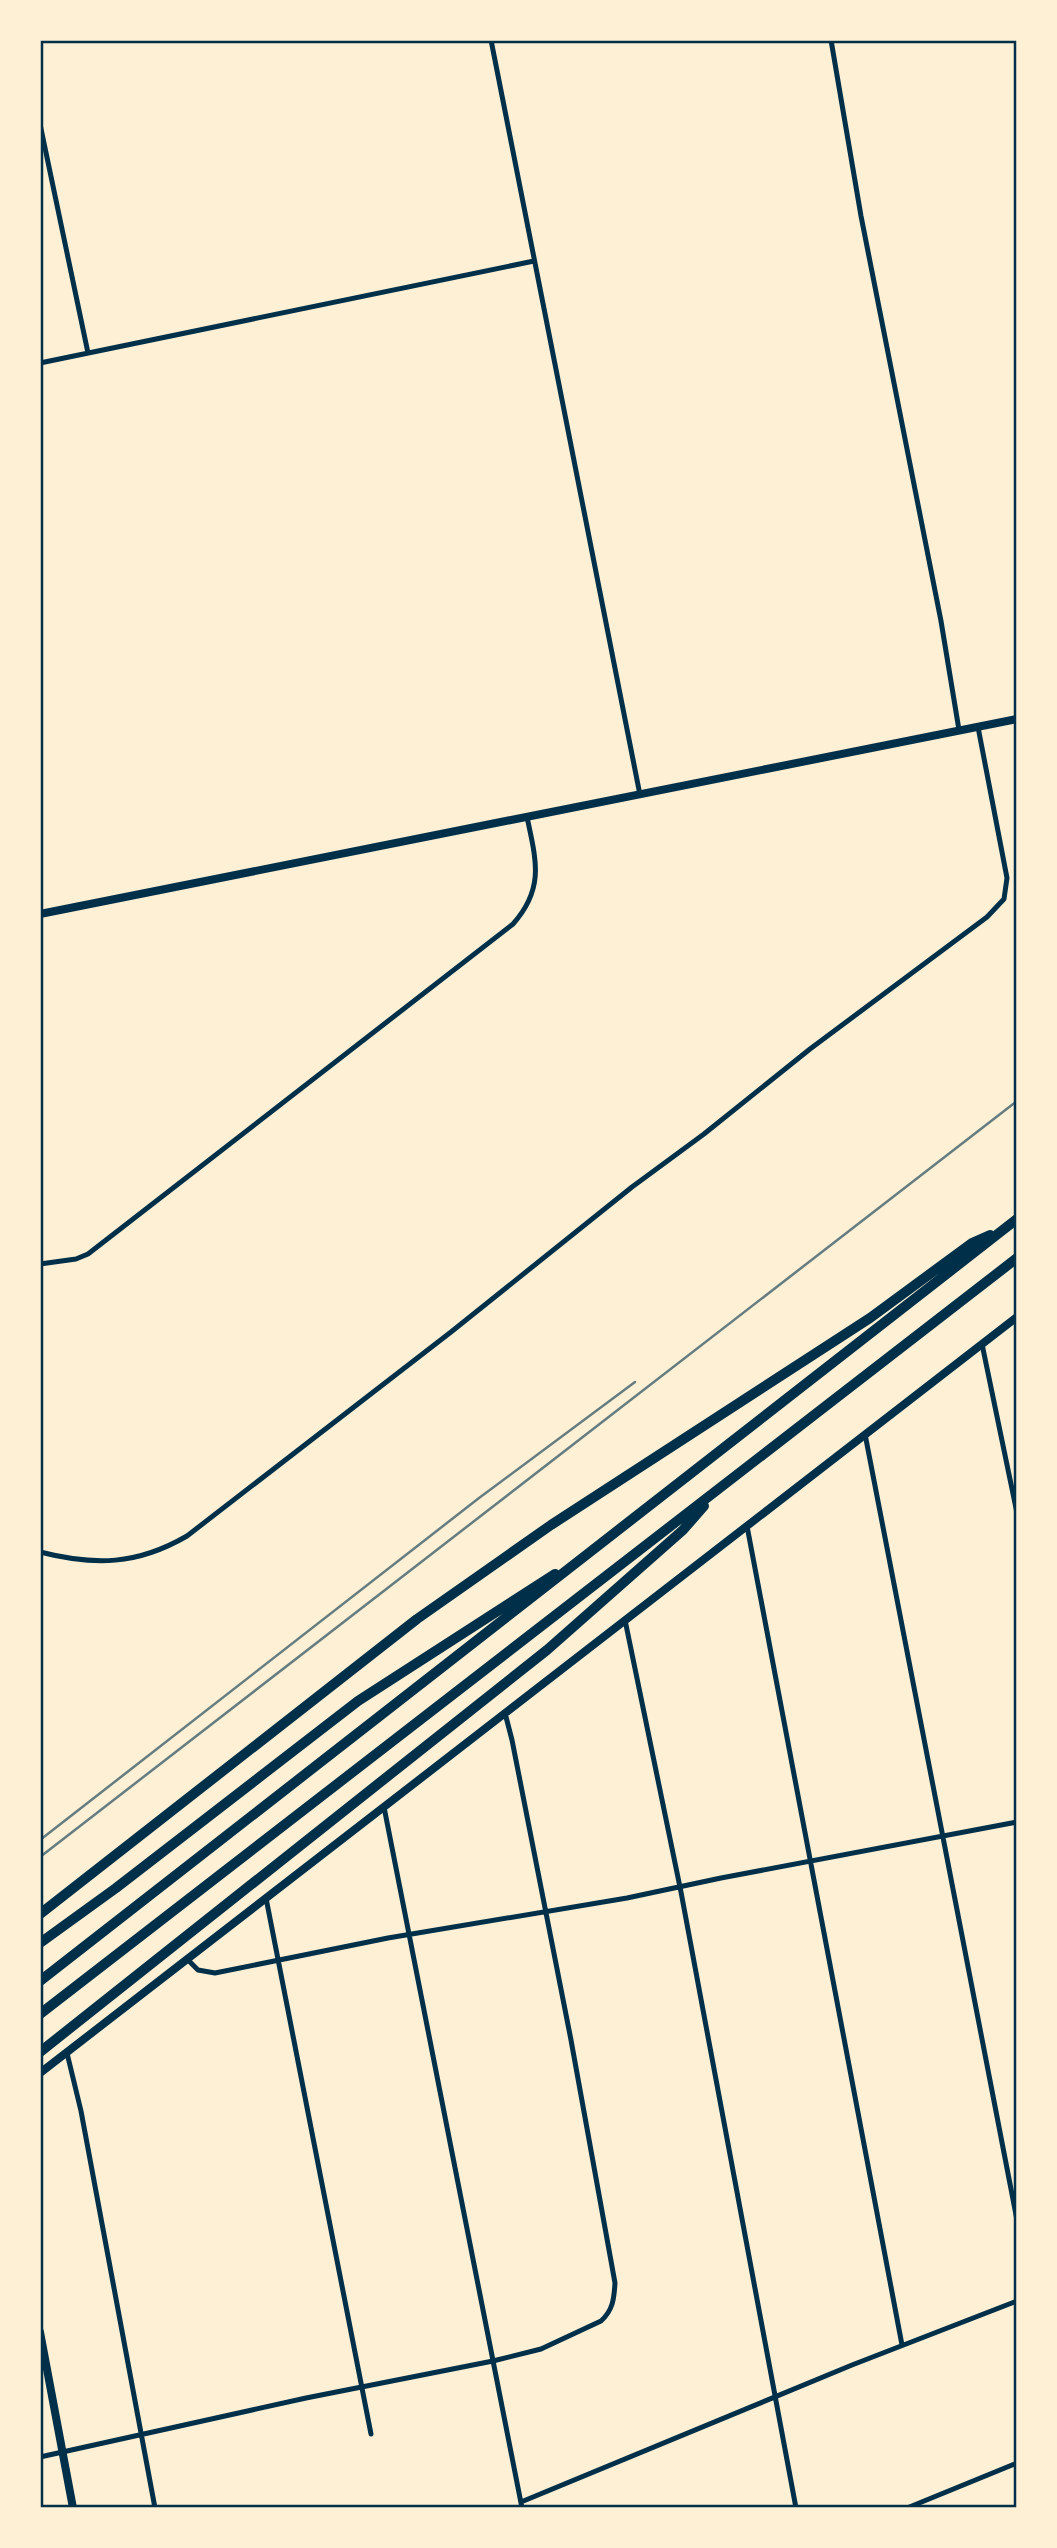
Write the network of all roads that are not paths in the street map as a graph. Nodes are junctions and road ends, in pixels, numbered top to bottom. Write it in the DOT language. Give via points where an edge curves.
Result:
graph roads {
  1 [pos="491,40"];
  2 [pos="831,40"];
  3 [pos="40,124"];
  4 [pos="534,261"];
  5 [pos="88,353"];
  6 [pos="40,363"];
  7 [pos="1017,719"];
  8 [pos="978,727"];
  9 [pos="959,730"];
  10 [pos="640,795"];
  11 [pos="527,817"];
  12 [pos="40,914"];
  13 [pos="1017,1219"];
  14 [pos="1006,1227"];
  15 [pos="1017,1258"];
  16 [pos="40,1264"];
  17 [pos="1017,1317"];
  18 [pos="982,1343"];
  19 [pos="865,1434"];
  20 [pos="721,1486"];
  21 [pos="1015,1491"];
  22 [pos="1017,1513"];
  23 [pos="747,1526"];
  24 [pos="609,1539"];
  25 [pos="40,1552"];
  26 [pos="625,1620"];
  27 [pos="505,1713"];
  28 [pos="384,1807"];
  29 [pos="1017,1822"];
  30 [pos="942,1836"];
  31 [pos="810,1861"];
  32 [pos="680,1887"];
  33 [pos="266,1898"];
  34 [pos="546,1912"];
  35 [pos="40,1914"];
  36 [pos="410,1935"];
  37 [pos="40,1943"];
  38 [pos="187,1959"];
  39 [pos="278,1961"];
  40 [pos="40,1981"];
  41 [pos="40,2014"];
  42 [pos="40,2052"];
  43 [pos="67,2053"];
  44 [pos="40,2073"];
  45 [pos="1017,2220"];
  46 [pos="1017,2301"];
  47 [pos="40,2332"];
  48 [pos="902,2346"];
  49 [pos="493,2361"];
  50 [pos="362,2387"];
  51 [pos="775,2398"];
  52 [pos="371,2434"];
  53 [pos="143,2435"];
  54 [pos="63,2453"];
  55 [pos="40,2458"];
  56 [pos="1017,2463"];
  57 [pos="931,2498"];
  58 [pos="521,2505"];
  59 [pos="73,2508"];
  60 [pos="155,2508"];
  61 [pos="796,2508"];
  62 [pos="908,2508"];
  63 [pos="933,2508"];
  1 -- 4 [label="street"];
  2 -- 9 [label="street"];
  3 -- 5 [label="street"];
  4 -- 5 [label="street"];
  4 -- 10 [label="street"];
  5 -- 6 [label="street"];
  7 -- 8 [label="main road"];
  8 -- 9 [label="main road"];
  8 -- 25 [label="street" via="1007,878 1004,899 987,917 632,1186 187,1536 119,1561 72,1560"];
  9 -- 10 [label="main road"];
  10 -- 11 [label="main road"];
  11 -- 12 [label="main road"];
  11 -- 16 [label="street" via="536,860 535,889 513,924 88,1254"];
  13 -- 14 [label="highway"];
  14 -- 24 [label="highway"];
  14 -- 35 [label="highway" via="972,1243 870,1318 551,1525 417,1619"];
  15 -- 20 [label="highway"];
  17 -- 18 [label="main road"];
  18 -- 19 [label="main road"];
  18 -- 21 [label="street"];
  19 -- 23 [label="main road"];
  19 -- 30 [label="street"];
  20 -- 41 [label="highway"];
  20 -- 42 [label="highway" via="683,1530 548,1650"];
  21 -- 22 [label="street"];
  23 -- 26 [label="main road"];
  23 -- 31 [label="street"];
  24 -- 37 [label="highway" via="358,1701"];
  24 -- 40 [label="highway"];
  26 -- 27 [label="main road"];
  26 -- 32 [label="street"];
  27 -- 28 [label="main road"];
  27 -- 34 [label="street"];
  28 -- 33 [label="main road"];
  28 -- 36 [label="street"];
  29 -- 30 [label="street"];
  30 -- 31 [label="street"];
  30 -- 45 [label="street"];
  31 -- 32 [label="street"];
  31 -- 48 [label="street"];
  32 -- 34 [label="street"];
  32 -- 51 [label="street"];
  33 -- 38 [label="main road"];
  33 -- 39 [label="street"];
  34 -- 36 [label="street"];
  34 -- 49 [label="street" via="615,2283 614,2304 601,2321 541,2349"];
  36 -- 39 [label="street"];
  36 -- 49 [label="street"];
  38 -- 39 [label="street" via="208,1974"];
  38 -- 43 [label="main road"];
  39 -- 50 [label="street"];
  43 -- 44 [label="main road"];
  43 -- 53 [label="street"];
  46 -- 48 [label="street"];
  47 -- 54 [label="main road"];
  48 -- 51 [label="street"];
  49 -- 50 [label="street"];
  49 -- 58 [label="street"];
  50 -- 52 [label="street"];
  50 -- 53 [label="street"];
  51 -- 58 [label="street"];
  51 -- 61 [label="street"];
  53 -- 54 [label="street"];
  53 -- 60 [label="street"];
  54 -- 55 [label="street"];
  54 -- 59 [label="main road"];
  56 -- 57 [label="street"];
  57 -- 62 [label="street"];
  57 -- 63 [label="street"];
}
